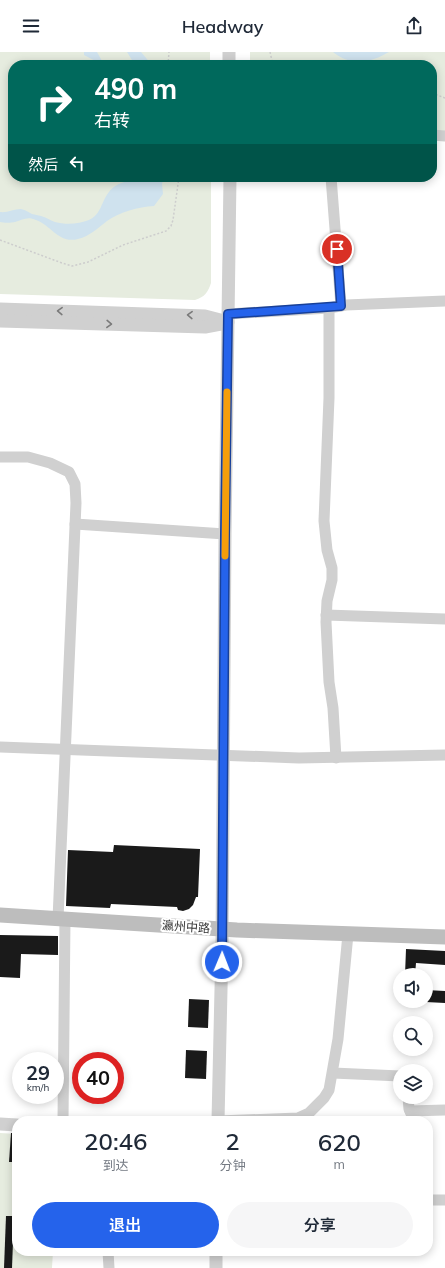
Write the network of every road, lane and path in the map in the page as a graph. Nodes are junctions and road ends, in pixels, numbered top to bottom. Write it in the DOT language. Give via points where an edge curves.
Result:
graph roads {
  1 [pos="178,182"];
  2 [pos="230,182"];
  3 [pos="331,182"];
  4 [pos="0,240"];
  5 [pos="445,301"];
  6 [pos="341,306"];
  7 [pos="329,308"];
  8 [pos="0,309"];
  9 [pos="228,318"];
  10 [pos="0,321"];
  11 [pos="0,457"];
  12 [pos="75,524"];
  13 [pos="225,534"];
  14 [pos="326,615"];
  15 [pos="445,619"];
  16 [pos="0,747"];
  17 [pos="66,749"];
  18 [pos="223,755"];
  19 [pos="445,755"];
  20 [pos="336,758"];
  21 [pos="0,915"];
  22 [pos="62,919"];
  23 [pos="222,929"];
  24 [pos="348,934"];
  25 [pos="445,937"];
  26 [pos="333,1073"];
  27 [pos="393,1076"];
  28 [pos="409,1104"];
  29 [pos="445,1110"];
  30 [pos="63,1116"];
  31 [pos="218,1116"];
  32 [pos="302,1116"];
  33 [pos="412,1116"];
  34 [pos="0,1124"];
  35 [pos="12,1125"];
  36 [pos="433,1200"];
  37 [pos="445,1200"];
  38 [pos="108,1256"];
  39 [pos="216,1256"];
  40 [pos="109,1268"];
  41 [pos="216,1268"];
  1 -- 4 [label="path" via="173,220 166,231 123,245 88,262 72,266"];
  2 -- 9 [label="street"];
  3 -- 6 [label="street"];
  5 -- 6 [label="street"];
  6 -- 7 [label="street"];
  7 -- 9 [label="street"];
  7 -- 14 [label="street" via="329,398 324,521 332,580"];
  9 -- 8 [label="street, one-way"];
  10 -- 9 [label="street, one-way" via="205,327"];
  9 -- 13 [label="street"];
  11 -- 12 [label="street" via="28,457 69,472 75,484"];
  12 -- 13 [label="street"];
  12 -- 17 [label="street"];
  13 -- 18 [label="street"];
  14 -- 15 [label="street"];
  14 -- 20 [label="street"];
  16 -- 17 [label="street"];
  17 -- 18 [label="street"];
  17 -- 22 [label="street"];
  18 -- 20 [label="street"];
  18 -- 23 [label="street"];
  19 -- 20 [label="street"];
  21 -- 22 [label="main road, 瀛州中路"];
  22 -- 23 [label="main road, 瀛州中路"];
  22 -- 30 [label="street"];
  23 -- 24 [label="main road, 瀛州中路"];
  23 -- 31 [label="street"];
  24 -- 25 [label="main road, 瀛州中路"];
  24 -- 26 [label="street"];
  26 -- 27 [label="street"];
  26 -- 32 [label="street" via="324,1098"];
  28 -- 33 [label="street"];
  29 -- 33 [label="street"];
  34 -- 35 [label="street"];
  36 -- 37 [label="street"];
  38 -- 40 [label="street"];
  39 -- 41 [label="street"];
}
